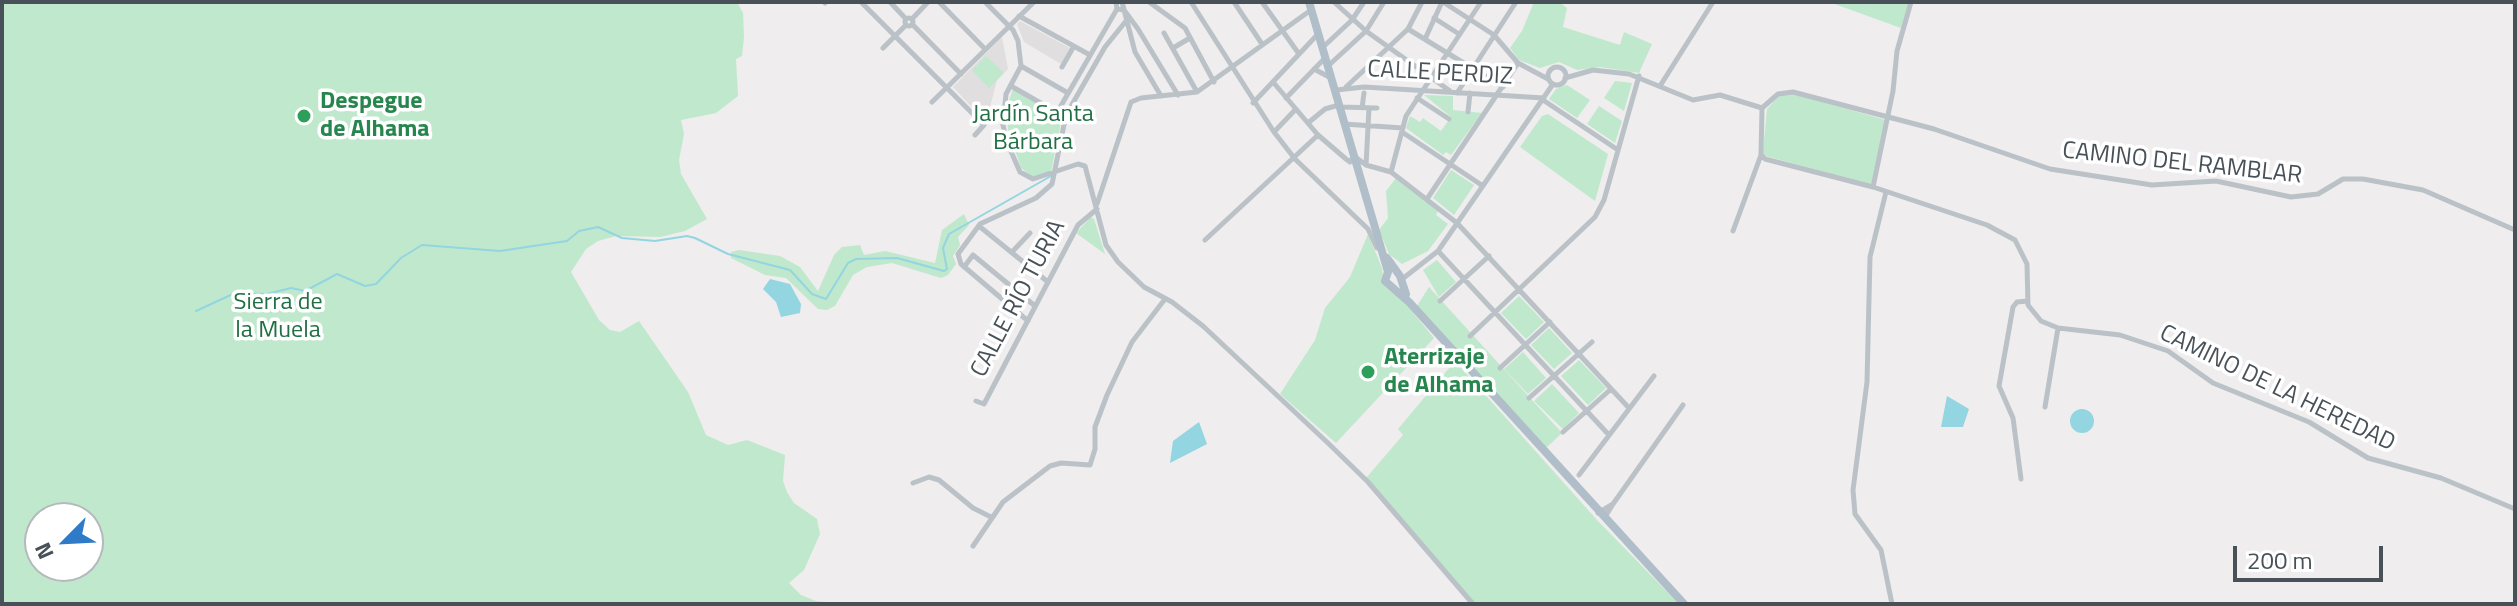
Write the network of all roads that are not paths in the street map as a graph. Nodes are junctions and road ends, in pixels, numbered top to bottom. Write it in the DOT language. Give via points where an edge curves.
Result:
graph roads {
  1 [pos="861,2"];
  2 [pos="890,2"];
  3 [pos="928,2"];
  4 [pos="939,2"];
  5 [pos="985,2"];
  6 [pos="1034,2"];
  7 [pos="1105,2"];
  8 [pos="1149,2"];
  9 [pos="1191,2"];
  10 [pos="1234,2"];
  11 [pos="1262,2"];
  12 [pos="1320,2"];
  13 [pos="1334,2"];
  14 [pos="1364,2"];
  15 [pos="1384,2"];
  16 [pos="1422,2"];
  17 [pos="1442,2"];
  18 [pos="1481,2"];
  19 [pos="1516,2"];
  20 [pos="1713,2"];
  21 [pos="1911,2"];
  22 [pos="1119,5"];
  23 [pos="1310,6"];
  24 [pos="1019,16"];
  25 [pos="1471,17"];
  26 [pos="1434,18"];
  27 [pos="1352,20"];
  28 [pos="1126,21"];
  29 [pos="909,22"];
  30 [pos="1010,26"];
  31 [pos="1408,29"];
  32 [pos="1282,30"];
  33 [pos="1366,31"];
  34 [pos="1164,33"];
  35 [pos="1318,34"];
  36 [pos="1459,34"];
  37 [pos="1494,35"];
  38 [pos="895,36"];
  39 [pos="1190,38"];
  40 [pos="1425,39"];
  41 [pos="1262,44"];
  42 [pos="1074,46"];
  43 [pos="1388,47"];
  44 [pos="883,48"];
  45 [pos="1173,48"];
  46 [pos="985,49"];
  47 [pos="1447,53"];
  48 [pos="1299,54"];
  49 [pos="1090,55"];
  50 [pos="1325,58"];
  51 [pos="1518,63"];
  52 [pos="1021,66"];
  53 [pos="1230,66"];
  54 [pos="1062,67"];
  55 [pos="1314,69"];
  56 [pos="1472,69"];
  57 [pos="1532,70"];
  58 [pos="1550,70"];
  59 [pos="1564,71"];
  60 [pos="961,74"];
  61 [pos="1575,74"];
  62 [pos="1639,76"];
  63 [pos="1431,77"];
  64 [pos="1331,78"];
  65 [pos="1565,78"];
  66 [pos="1551,81"];
  67 [pos="1214,82"];
  68 [pos="1273,82"];
  69 [pos="1011,86"];
  70 [pos="1660,86"];
  71 [pos="1346,87"];
  72 [pos="1503,87"];
  73 [pos="947,88"];
  74 [pos="1335,90"];
  75 [pos="1421,91"];
  76 [pos="1197,92"];
  77 [pos="1455,92"];
  78 [pos="1068,93"];
  79 [pos="1364,93"];
  80 [pos="1470,93"];
  81 [pos="1178,95"];
  82 [pos="1497,95"];
  83 [pos="1161,96"];
  84 [pos="1286,98"];
  85 [pos="1417,98"];
  86 [pos="1543,99"];
  87 [pos="932,102"];
  88 [pos="1253,103"];
  89 [pos="1339,106"];
  90 [pos="1366,108"];
  91 [pos="1377,108"];
  92 [pos="1762,108"];
  93 [pos="1296,109"];
  94 [pos="1468,112"];
  95 [pos="1887,118"];
  96 [pos="1449,119"];
  97 [pos="1308,123"];
  98 [pos="1344,124"];
  99 [pos="1368,125"];
  100 [pos="1403,130"];
  101 [pos="1274,132"];
  102 [pos="975,135"];
  103 [pos="1318,135"];
  104 [pos="1618,150"];
  105 [pos="1761,154"];
  106 [pos="1354,156"];
  107 [pos="1295,159"];
  108 [pos="1366,165"];
  109 [pos="1450,165"];
  110 [pos="1391,172"];
  111 [pos="1055,173"];
  112 [pos="1483,186"];
  113 [pos="1873,187"];
  114 [pos="1886,192"];
  115 [pos="1427,199"];
  116 [pos="1097,207"];
  117 [pos="1371,217"];
  118 [pos="1360,221"];
  119 [pos="1457,223"];
  120 [pos="979,226"];
  121 [pos="2515,230"];
  122 [pos="1733,231"];
  123 [pos="1030,233"];
  124 [pos="1205,240"];
  125 [pos="1438,251"];
  126 [pos="1012,252"];
  127 [pos="1489,256"];
  128 [pos="964,267"];
  129 [pos="1394,277"];
  130 [pos="1464,279"];
  131 [pos="1048,282"];
  132 [pos="1519,289"];
  133 [pos="1165,299"];
  134 [pos="2028,300"];
  135 [pos="1440,301"];
  136 [pos="1035,306"];
  137 [pos="1496,312"];
  138 [pos="1028,321"];
  139 [pos="1550,322"];
  140 [pos="2058,328"];
  141 [pos="1470,336"];
  142 [pos="1592,342"];
  143 [pos="1526,344"];
  144 [pos="1578,353"];
  145 [pos="1500,368"];
  146 [pos="1555,375"];
  147 [pos="1654,376"];
  148 [pos="1611,389"];
  149 [pos="1529,398"];
  150 [pos="976,401"];
  151 [pos="1683,405"];
  152 [pos="2045,407"];
  153 [pos="1629,408"];
  154 [pos="1587,411"];
  155 [pos="1563,432"];
  156 [pos="1609,435"];
  157 [pos="1579,475"];
  158 [pos="2021,479"];
  159 [pos="913,483"];
  160 [pos="2515,509"];
  161 [pos="1601,516"];
  162 [pos="991,517"];
  163 [pos="973,546"];
  164 [pos="1473,604"];
  165 [pos="1684,604"];
  166 [pos="1892,604"];
  1 -- 38 [label="street"];
  2 -- 29 [label="street"];
  3 -- 29 [label="street"];
  4 -- 46 [label="street"];
  5 -- 30 [label="street"];
  6 -- 24 [label="street"];
  7 -- 22 [label="street"];
  8 -- 39 [label="street" via="1185,28"];
  9 -- 53 [label="street"];
  10 -- 41 [label="street"];
  11 -- 32 [label="street"];
  12 -- 23 [label="street"];
  13 -- 27 [label="street"];
  14 -- 27 [label="street"];
  15 -- 33 [label="street"];
  16 -- 31 [label="street"];
  17 -- 25 [label="street"];
  17 -- 26 [label="street"];
  18 -- 25 [label="street"];
  19 -- 37 [label="street"];
  20 -- 70 [label="street"];
  21 -- 95 [label="street"];
  22 -- 28 [label="street"];
  22 -- 49 [label="street"];
  22 -- 81 [label="street"];
  23 -- 32 [label="street"];
  23 -- 35 [label="main road"];
  24 -- 30 [label="street"];
  24 -- 42 [label="street"];
  25 -- 36 [label="street"];
  25 -- 37 [label="street"];
  26 -- 36 [label="street"];
  26 -- 40 [label="street"];
  27 -- 33 [label="street"];
  27 -- 50 [label="street"];
  28 -- 83 [label="street" via="1135,52"];
  28 -- 111 [label="street" via="1066,115"];
  29 -- 38 [label="street"];
  29 -- 60 [label="street"];
  30 -- 46 [label="street"];
  30 -- 52 [label="street"];
  31 -- 40 [label="street"];
  31 -- 43 [label="street"];
  32 -- 41 [label="street"];
  32 -- 48 [label="street"];
  33 -- 43 [label="street"];
  33 -- 50 [label="street"];
  34 -- 45 [label="street"];
  35 -- 48 [label="street"];
  35 -- 50 [label="main road"];
  36 -- 47 [label="street"];
  37 -- 51 [label="street"];
  37 -- 56 [label="street"];
  38 -- 44 [label="street"];
  38 -- 73 [label="street"];
  39 -- 45 [label="street"];
  39 -- 67 [label="street"];
  40 -- 47 [label="street"];
  41 -- 53 [label="street"];
  42 -- 49 [label="street"];
  42 -- 54 [label="street"];
  43 -- 63 [label="street"];
  43 -- 71 [label="street"];
  45 -- 76 [label="street"];
  46 -- 60 [label="street"];
  47 -- 56 [label="street"];
  47 -- 63 [label="street"];
  48 -- 68 [label="street"];
  49 -- 78 [label="street"];
  50 -- 55 [label="street"];
  50 -- 64 [label="main road"];
  51 -- 57 [label="street"];
  51 -- 72 [label="street"];
  52 -- 69 [label="street"];
  52 -- 78 [label="street"];
  53 -- 67 [label="street"];
  53 -- 88 [label="street"];
  55 -- 64 [label="street"];
  55 -- 84 [label="street"];
  56 -- 72 [label="street"];
  56 -- 77 [label="street"];
  57 -- 58 [label="street"];
  57 -- 66 [label="street"];
  58 -- 59 [label="street"];
  58 -- 66 [label="street"];
  59 -- 61 [label="street"];
  59 -- 65 [label="street"];
  60 -- 73 [label="street"];
  61 -- 62 [label="street" via="1599,70"];
  61 -- 65 [label="street"];
  62 -- 70 [label="street"];
  62 -- 104 [label="street"];
  63 -- 75 [label="street"];
  63 -- 77 [label="street"];
  64 -- 74 [label="main road"];
  65 -- 66 [label="street" via="1560,84"];
  66 -- 86 [label="street"];
  67 -- 76 [label="street"];
  68 -- 84 [label="street"];
  68 -- 88 [label="street"];
  69 -- 78 [label="street" via="1056,115"];
  69 -- 111 [label="street" via="1004,133 1016,165 1028,178"];
  70 -- 92 [label="street" via="1693,100 1720,95"];
  71 -- 74 [label="street, CALLE PERDIZ"];
  71 -- 75 [label="street, CALLE PERDIZ"];
  72 -- 82 [label="street"];
  73 -- 87 [label="street"];
  73 -- 102 [label="street" via="984,125"];
  74 -- 89 [label="main road"];
  75 -- 77 [label="street, CALLE PERDIZ"];
  75 -- 85 [label="street"];
  76 -- 81 [label="street"];
  77 -- 80 [label="street, CALLE PERDIZ"];
  79 -- 90 [label="street"];
  80 -- 82 [label="street, CALLE PERDIZ"];
  80 -- 94 [label="street"];
  81 -- 83 [label="street"];
  82 -- 86 [label="street, CALLE PERDIZ"];
  82 -- 109 [label="street"];
  83 -- 116 [label="street" via="1131,102"];
  84 -- 93 [label="street"];
  85 -- 96 [label="street"];
  85 -- 100 [label="street"];
  86 -- 104 [label="street, CALLE PERDIZ"];
  86 -- 112 [label="street"];
  88 -- 101 [label="street"];
  89 -- 90 [label="street"];
  89 -- 97 [label="street" via="1325,109"];
  89 -- 98 [label="main road"];
  90 -- 91 [label="street"];
  90 -- 99 [label="street"];
  92 -- 95 [label="street, CAMINO DEL RAMBLAR" via="1778,94 1793,92"];
  92 -- 105 [label="street"];
  93 -- 97 [label="street"];
  93 -- 101 [label="street"];
  95 -- 113 [label="street"];
  95 -- 121 [label="street, CAMINO DEL RAMBLAR" via="2050,169 2152,185 2216,181 2291,197 2318,194 2343,179 2363,179 2423,190"];
  97 -- 103 [label="street"];
  98 -- 99 [label="street"];
  98 -- 106 [label="main road"];
  99 -- 100 [label="street"];
  99 -- 108 [label="street"];
  100 -- 109 [label="street"];
  100 -- 110 [label="street"];
  101 -- 107 [label="street"];
  103 -- 106 [label="street" via="1349,161"];
  103 -- 107 [label="street"];
  104 -- 132 [label="street" via="1595,217"];
  105 -- 113 [label="street"];
  105 -- 122 [label="street"];
  106 -- 108 [label="street"];
  106 -- 117 [label="main road"];
  107 -- 118 [label="street"];
  107 -- 124 [label="street"];
  108 -- 110 [label="street"];
  109 -- 112 [label="street"];
  109 -- 115 [label="street"];
  110 -- 115 [label="street"];
  111 -- 116 [label="street" via="1083,165"];
  111 -- 120 [label="street" via="1052,184 1036,198"];
  112 -- 119 [label="street"];
  113 -- 114 [label="street"];
  114 -- 134 [label="street" via="1987,225 2015,240 2027,264"];
  114 -- 166 [label="street" via="1871,250 1867,382 1853,490 1855,514 1881,550"];
  115 -- 119 [label="street"];
  116 -- 131 [label="street, CALLE RÍO TURIA" via="1078,225"];
  116 -- 133 [label="street" via="1110,254"];
  117 -- 118 [label="street"];
  117 -- 129 [label="main road"];
  118 -- 129 [label="street"];
  119 -- 125 [label="street"];
  119 -- 127 [label="street"];
  120 -- 126 [label="street"];
  120 -- 128 [label="street" via="960,249 958,259"];
  123 -- 126 [label="street"];
  125 -- 129 [label="street"];
  125 -- 130 [label="street"];
  126 -- 131 [label="street"];
  127 -- 130 [label="street"];
  127 -- 132 [label="street"];
  128 -- 136 [label="street" via="973,255"];
  128 -- 138 [label="street"];
  129 -- 161 [label="main road" via="1409,302"];
  130 -- 135 [label="street"];
  130 -- 137 [label="street"];
  131 -- 136 [label="street, CALLE RÍO TURIA"];
  132 -- 137 [label="street"];
  132 -- 139 [label="street"];
  133 -- 162 [label="street" via="1132,342 1107,395 1095,427 1090,465 1050,466 1008,497"];
  133 -- 164 [label="street" via="1203,326 1368,482"];
  134 -- 140 [label="street" via="2037,318"];
  134 -- 158 [label="street" via="2014,304 1999,386 2013,418"];
  136 -- 138 [label="street, CALLE RÍO TURIA"];
  137 -- 141 [label="street"];
  137 -- 143 [label="street"];
  138 -- 150 [label="street, CALLE RÍO TURIA" via="984,404"];
  139 -- 143 [label="street"];
  139 -- 144 [label="street"];
  140 -- 152 [label="street"];
  140 -- 160 [label="street, CAMINO DE LA HEREDAD" via="2103,331 2168,351 2213,383 2291,413 2368,458 2441,478"];
  142 -- 144 [label="street"];
  143 -- 145 [label="street"];
  143 -- 146 [label="street"];
  144 -- 146 [label="street"];
  144 -- 148 [label="street"];
  146 -- 149 [label="street"];
  146 -- 154 [label="street"];
  147 -- 153 [label="street"];
  148 -- 153 [label="street"];
  148 -- 154 [label="street"];
  151 -- 161 [label="street"];
  153 -- 156 [label="street"];
  154 -- 155 [label="street"];
  154 -- 156 [label="street"];
  156 -- 157 [label="street"];
  159 -- 162 [label="street" via="929,477 939,480"];
  161 -- 165 [label="main road"];
  162 -- 163 [label="street"];
}
